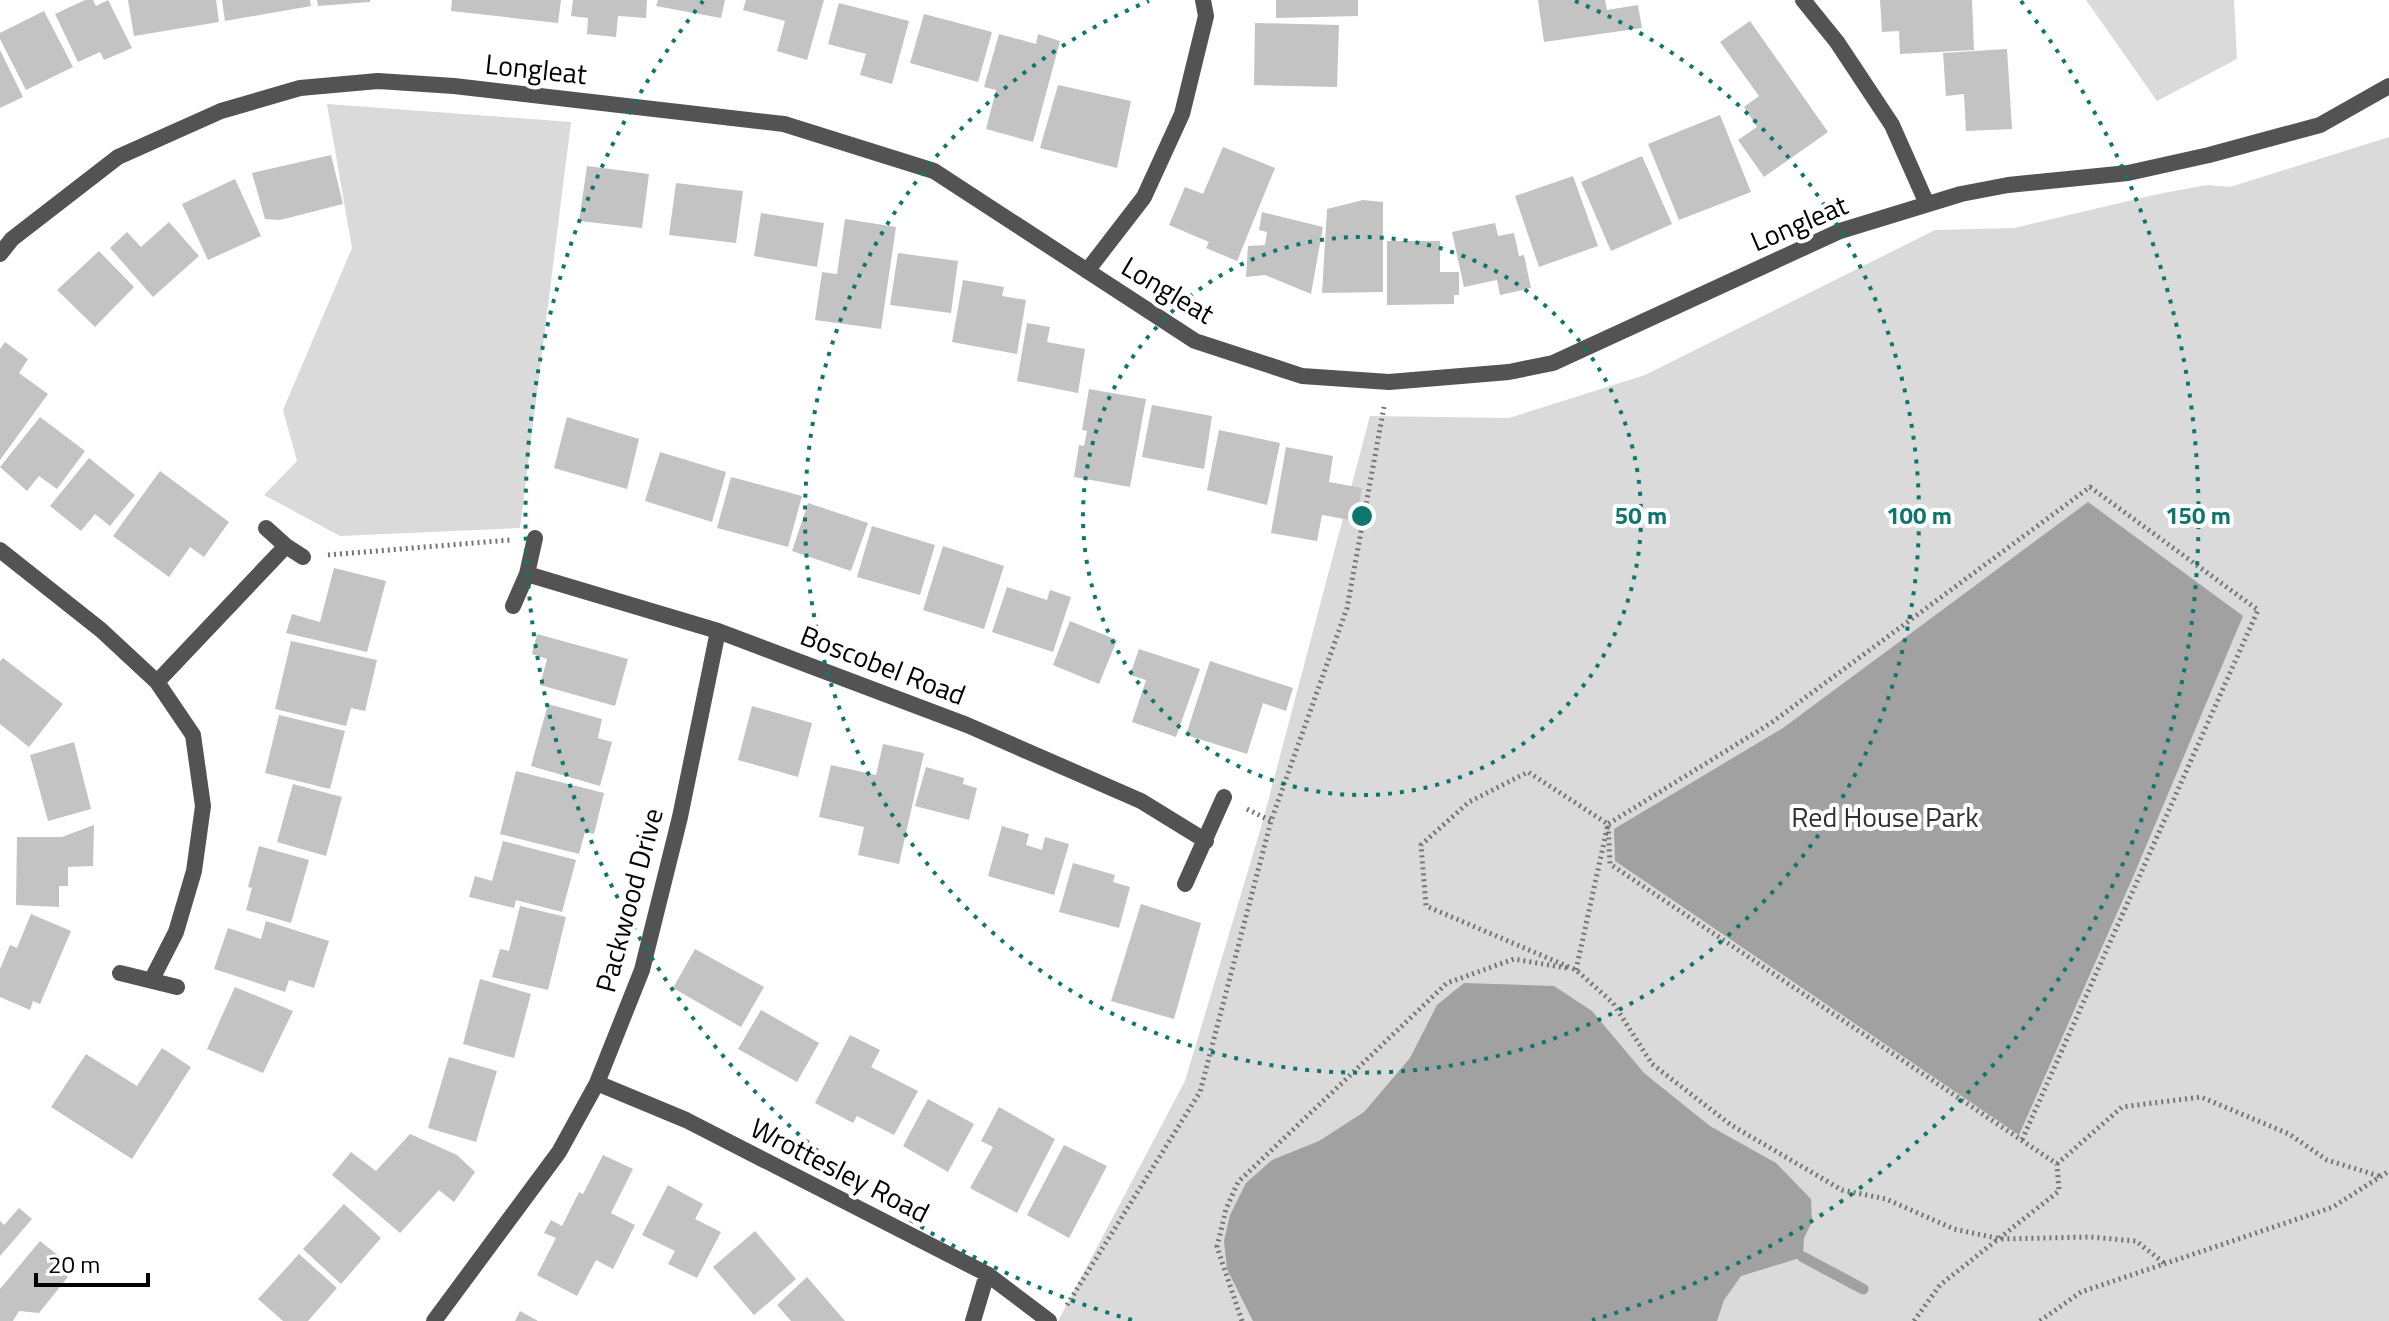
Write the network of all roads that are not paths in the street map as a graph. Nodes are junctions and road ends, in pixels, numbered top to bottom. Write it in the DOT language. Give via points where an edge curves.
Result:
graph roads {
  1 [pos="1203,0"];
  2 [pos="1803,0"];
  3 [pos="2389,86"];
  4 [pos="1927,204"];
  5 [pos="0,254"];
  6 [pos="1087,271"];
  7 [pos="266,528"];
  8 [pos="535,538"];
  9 [pos="286,546"];
  10 [pos="0,550"];
  11 [pos="303,557"];
  12 [pos="527,574"];
  13 [pos="513,606"];
  14 [pos="718,631"];
  15 [pos="157,682"];
  16 [pos="1224,797"];
  17 [pos="1206,841"];
  18 [pos="1185,884"];
  19 [pos="120,973"];
  20 [pos="152,979"];
  21 [pos="177,987"];
  22 [pos="597,1083"];
  23 [pos="987,1274"];
  24 [pos="434,1321"];
  25 [pos="973,1321"];
  26 [pos="1049,1321"];
  1 -- 6 [label="street" via="1206,16 1182,114 1144,197"];
  2 -- 4 [label="street" via="1892,125"];
  3 -- 4 [label="street, Longleat" via="2320,125 2209,155 2128,173 2008,185"];
  4 -- 6 [label="street, Longleat" via="1840,231 1553,363 1389,382 1302,376 1195,341"];
  5 -- 6 [label="street, Longleat" via="118,157 221,111 300,88 378,81 784,124 934,171"];
  7 -- 9 [label="street"];
  8 -- 12 [label="street"];
  9 -- 11 [label="street"];
  9 -- 15 [label="street"];
  10 -- 15 [label="street"];
  12 -- 13 [label="street"];
  12 -- 14 [label="street, Boscobel Road"];
  14 -- 17 [label="street, Boscobel Road" via="967,725 1141,801"];
  14 -- 22 [label="street, Packwood Drive" via="642,970"];
  15 -- 20 [label="street" via="193,735 203,806 194,871"];
  16 -- 17 [label="street"];
  17 -- 18 [label="street"];
  19 -- 20 [label="street"];
  20 -- 21 [label="street"];
  22 -- 23 [label="street, Wrottesley Road" via="686,1120"];
  22 -- 24 [label="street, Packwood Drive" via="559,1152"];
  23 -- 25 [label="street"];
  23 -- 26 [label="street, Wrottesley Road"];
}
